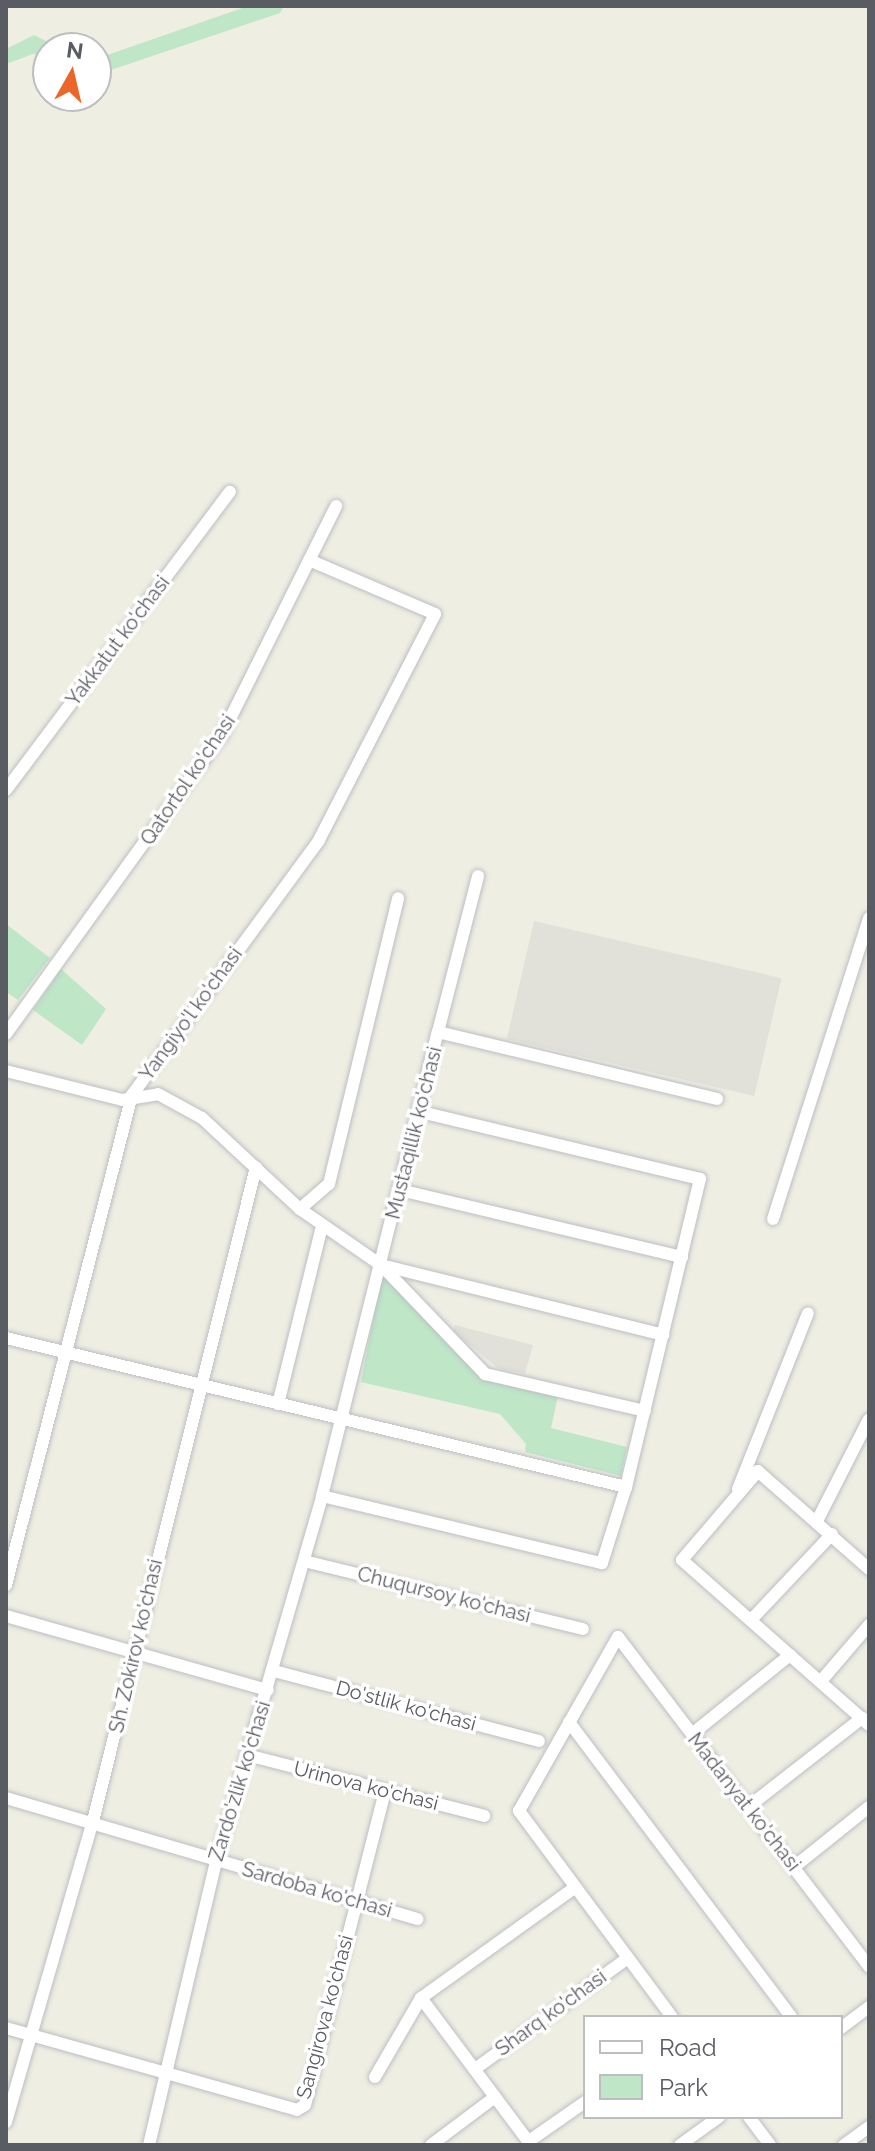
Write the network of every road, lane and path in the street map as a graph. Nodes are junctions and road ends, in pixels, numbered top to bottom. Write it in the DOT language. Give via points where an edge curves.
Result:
graph roads {
  1 [pos="230,492"];
  2 [pos="336,506"];
  3 [pos="309,560"];
  4 [pos="6,790"];
  5 [pos="478,876"];
  6 [pos="398,898"];
  7 [pos="869,918"];
  8 [pos="438,1032"];
  9 [pos="6,1034"];
  10 [pos="6,1071"];
  11 [pos="132,1095"];
  12 [pos="717,1099"];
  13 [pos="420,1112"];
  14 [pos="256,1167"];
  15 [pos="400,1190"];
  16 [pos="300,1209"];
  17 [pos="773,1219"];
  18 [pos="322,1226"];
  19 [pos="682,1257"];
  20 [pos="381,1265"];
  21 [pos="808,1313"];
  22 [pos="663,1335"];
  23 [pos="6,1338"];
  24 [pos="66,1353"];
  25 [pos="201,1387"];
  26 [pos="278,1404"];
  27 [pos="645,1411"];
  28 [pos="342,1419"];
  29 [pos="869,1419"];
  30 [pos="626,1487"];
  31 [pos="322,1496"];
  32 [pos="734,1499"];
  33 [pos="817,1521"];
  34 [pos="832,1534"];
  35 [pos="304,1561"];
  36 [pos="869,1569"];
  37 [pos="6,1585"];
  38 [pos="6,1616"];
  39 [pos="751,1620"];
  40 [pos="869,1625"];
  41 [pos="583,1629"];
  42 [pos="130,1653"];
  43 [pos="790,1655"];
  44 [pos="274,1671"];
  45 [pos="821,1681"];
  46 [pos="268,1690"];
  47 [pos="865,1721"];
  48 [pos="569,1722"];
  49 [pos="692,1734"];
  50 [pos="539,1741"];
  51 [pos="247,1755"];
  52 [pos="385,1791"];
  53 [pos="6,1798"];
  54 [pos="748,1807"];
  55 [pos="869,1807"];
  56 [pos="484,1816"];
  57 [pos="92,1825"];
  58 [pos="216,1862"];
  59 [pos="794,1867"];
  60 [pos="574,1888"];
  61 [pos="357,1901"];
  62 [pos="418,1919"];
  63 [pos="628,1958"];
  64 [pos="869,1967"];
  65 [pos="421,1998"];
  66 [pos="869,2007"];
  67 [pos="671,2015"];
  68 [pos="789,2015"];
  69 [pos="843,2026"];
  70 [pos="6,2028"];
  71 [pos="27,2034"];
  72 [pos="475,2069"];
  73 [pos="166,2073"];
  74 [pos="375,2077"];
  75 [pos="495,2097"];
  76 [pos="583,2103"];
  77 [pos="716,2119"];
  78 [pos="750,2119"];
  79 [pos="6,2122"];
  80 [pos="869,2127"];
  81 [pos="530,2143"];
  82 [pos="149,2145"];
  83 [pos="431,2145"];
  84 [pos="680,2145"];
  85 [pos="770,2145"];
  86 [pos="844,2145"];
  1 -- 4 [label="street, Yakkatut ko'chasi"];
  2 -- 3 [label="street, Qatortol ko'chasi"];
  3 -- 9 [label="street, Qatortol ko'chasi" via="222,735"];
  3 -- 11 [label="street, Yangiyo'l ko'chasi" via="435,614 319,840"];
  5 -- 8 [label="street"];
  6 -- 16 [label="street" via="329,1184"];
  7 -- 17 [label="street"];
  8 -- 12 [label="street, Mustaqillik ko'chasi"];
  8 -- 13 [label="street, Mustaqillik ko'chasi"];
  10 -- 11 [label="street" via="122,1100"];
  11 -- 14 [label="street" via="158,1094 202,1118"];
  11 -- 24 [label="street, Yangiyo'l ko'chasi"];
  13 -- 15 [label="street, Mustaqillik ko'chasi"];
  13 -- 19 [label="street" via="700,1179"];
  14 -- 16 [label="street"];
  14 -- 25 [label="street, Sh. Zokirov ko'chasi"];
  15 -- 19 [label="street"];
  15 -- 20 [label="street, Mustaqillik ko'chasi"];
  16 -- 18 [label="street"];
  18 -- 20 [label="street" via="346,1236"];
  18 -- 26 [label="street"];
  19 -- 22 [label="street"];
  20 -- 22 [label="street"];
  20 -- 27 [label="street" via="485,1374"];
  20 -- 28 [label="street, Mustaqillik ko'chasi"];
  21 -- 32 [label="street"];
  22 -- 27 [label="street"];
  23 -- 24 [label="street"];
  24 -- 25 [label="street"];
  24 -- 37 [label="street, Yangiyo'l ko'chasi"];
  25 -- 26 [label="street"];
  25 -- 42 [label="street, Sh. Zokirov ko'chasi"];
  26 -- 28 [label="street"];
  27 -- 30 [label="street"];
  28 -- 30 [label="street"];
  28 -- 31 [label="street, Zardo'zlik ko'chasi"];
  29 -- 33 [label="street"];
  30 -- 31 [label="street" via="602,1563"];
  31 -- 35 [label="street, Zardo'zlik ko'chasi"];
  32 -- 33 [label="street" via="758,1471"];
  32 -- 39 [label="street" via="682,1560"];
  33 -- 34 [label="street"];
  34 -- 36 [label="street"];
  34 -- 39 [label="street"];
  35 -- 41 [label="street, Chuqursoy ko'chasi"];
  35 -- 44 [label="street, Zardo'zlik ko'chasi"];
  38 -- 42 [label="street"];
  39 -- 43 [label="street"];
  40 -- 45 [label="street"];
  42 -- 46 [label="street"];
  42 -- 57 [label="street, Sh. Zokirov ko'chasi"];
  43 -- 45 [label="street"];
  43 -- 49 [label="street"];
  44 -- 46 [label="street, Zardo'zlik ko'chasi"];
  44 -- 50 [label="street, Do'stlik ko'chasi"];
  45 -- 47 [label="street"];
  46 -- 51 [label="street, Zardo'zlik ko'chasi"];
  47 -- 54 [label="street"];
  48 -- 49 [label="street, Madanyat ko'chasi" via="618,1637"];
  48 -- 60 [label="street" via="519,1811"];
  48 -- 68 [label="street"];
  49 -- 54 [label="street, Madanyat ko'chasi"];
  51 -- 52 [label="street, Urinova ko'chasi"];
  51 -- 58 [label="street, Zardo'zlik ko'chasi"];
  52 -- 56 [label="street, Urinova ko'chasi"];
  52 -- 61 [label="street, Sangirova ko'chasi"];
  53 -- 57 [label="street, Sardoba ko'chasi"];
  54 -- 59 [label="street, Madanyat ko'chasi"];
  55 -- 59 [label="street"];
  57 -- 58 [label="street, Sardoba ko'chasi"];
  57 -- 71 [label="street, Sh. Zokirov ko'chasi"];
  58 -- 61 [label="street, Sardoba ko'chasi"];
  58 -- 73 [label="street, Zardo'zlik ko'chasi"];
  59 -- 64 [label="street, Madanyat ko'chasi"];
  60 -- 63 [label="street"];
  60 -- 65 [label="street"];
  61 -- 62 [label="street, Sardoba ko'chasi"];
  61 -- 73 [label="street, Sangirova ko'chasi" via="305,2105 297,2110"];
  63 -- 67 [label="street"];
  63 -- 72 [label="street, Sharq ko'chasi"];
  65 -- 72 [label="street"];
  65 -- 74 [label="street"];
  66 -- 69 [label="street"];
  70 -- 71 [label="street, Sangirova ko'chasi"];
  71 -- 73 [label="street, Sangirova ko'chasi"];
  71 -- 79 [label="street, Sh. Zokirov ko'chasi"];
  72 -- 75 [label="street"];
  73 -- 82 [label="street, Zardo'zlik ko'chasi"];
  75 -- 81 [label="street"];
  75 -- 83 [label="street"];
  76 -- 81 [label="street"];
  77 -- 84 [label="street"];
  78 -- 85 [label="street"];
  80 -- 86 [label="street"];
}
